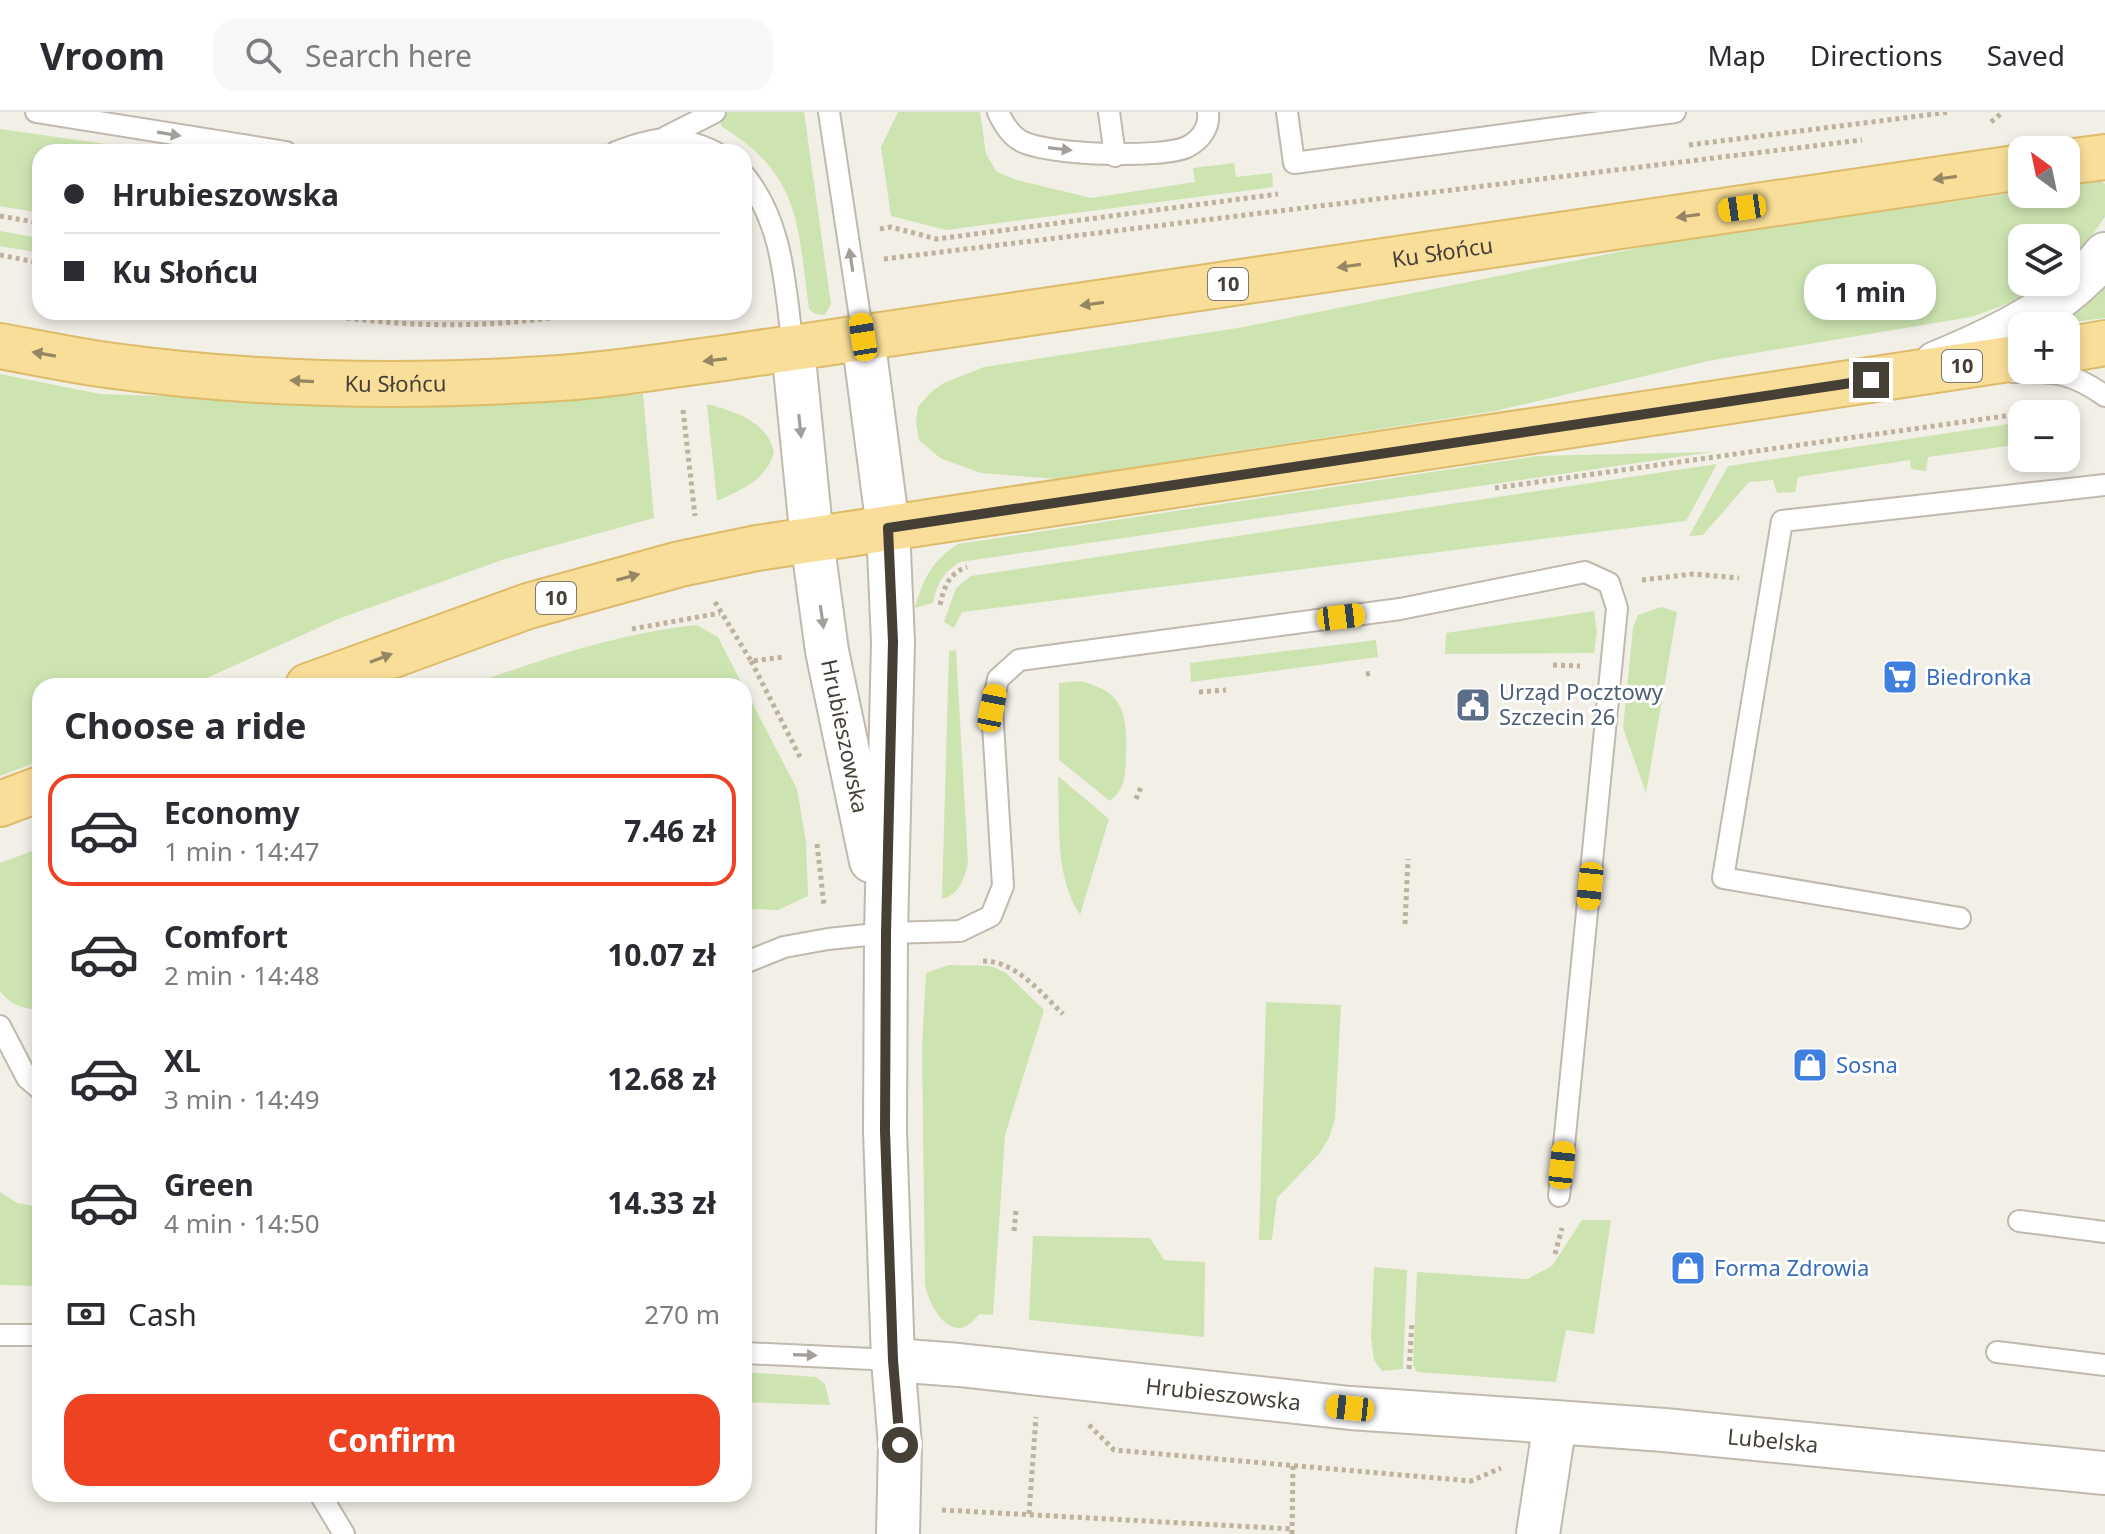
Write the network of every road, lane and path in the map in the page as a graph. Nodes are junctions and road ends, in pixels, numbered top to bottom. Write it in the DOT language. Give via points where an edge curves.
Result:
graph roads {
  1 [pos="36,112"];
  2 [pos="88,112"];
  3 [pos="715,112"];
  4 [pos="829,112"];
  5 [pos="998,112"];
  6 [pos="1208,112"];
  7 [pos="1287,112"];
  8 [pos="1675,112"];
  9 [pos="2003,112"];
  10 [pos="1110,113"];
  11 [pos="1628,114"];
  12 [pos="1989,123"];
  13 [pos="139,129"];
  14 [pos="662,138"];
  15 [pos="1871,138"];
  16 [pos="235,144"];
  17 [pos="637,144"];
  18 [pos="695,144"];
  19 [pos="1115,156"];
  20 [pos="2105,157"];
  21 [pos="2080,160"];
  22 [pos="2008,169"];
  23 [pos="752,186"];
  24 [pos="0,216"];
  25 [pos="32,222"];
  26 [pos="874,229"];
  27 [pos="937,239"];
  28 [pos="2105,254"];
  29 [pos="0,255"];
  30 [pos="897,257"];
  31 [pos="32,261"];
  32 [pos="356,320"];
  33 [pos="533,320"];
  34 [pos="863,337"];
  35 [pos="2105,343"];
  36 [pos="0,346"];
  37 [pos="2080,347"];
  38 [pos="793,348"];
  39 [pos="2008,359"];
  40 [pos="1901,375"];
  41 [pos="2105,396"];
  42 [pos="682,398"];
  43 [pos="2008,415"];
  44 [pos="2105,485"];
  45 [pos="1494,488"];
  46 [pos="694,510"];
  47 [pos="888,528"];
  48 [pos="812,540"];
  49 [pos="975,564"];
  50 [pos="1771,581"];
  51 [pos="1609,583"];
  52 [pos="714,601"];
  53 [pos="938,611"];
  54 [pos="721,613"];
  55 [pos="632,629"];
  56 [pos="795,655"];
  57 [pos="751,661"];
  58 [pos="1553,665"];
  59 [pos="1568,665"];
  60 [pos="330,678"];
  61 [pos="1226,690"];
  62 [pos="1199,692"];
  63 [pos="803,764"];
  64 [pos="1141,787"];
  65 [pos="32,792"];
  66 [pos="1136,799"];
  67 [pos="0,804"];
  68 [pos="816,836"];
  69 [pos="1408,859"];
  70 [pos="1960,918"];
  71 [pos="1405,924"];
  72 [pos="886,933"];
  73 [pos="828,939"];
  74 [pos="752,960"];
  75 [pos="976,960"];
  76 [pos="1063,1014"];
  77 [pos="2,1032"];
  78 [pos="32,1074"];
  79 [pos="1562,1206"];
  80 [pos="1016,1210"];
  81 [pos="2019,1221"];
  82 [pos="1014,1231"];
  83 [pos="2105,1232"];
  84 [pos="1555,1254"];
  85 [pos="1412,1322"];
  86 [pos="0,1335"];
  87 [pos="32,1335"];
  88 [pos="1997,1352"];
  89 [pos="752,1353"];
  90 [pos="879,1359"];
  91 [pos="1409,1364"];
  92 [pos="2105,1365"];
  93 [pos="1037,1404"];
  94 [pos="1555,1422"];
  95 [pos="1293,1466"];
  96 [pos="2105,1473"];
  97 [pos="325,1502"];
  98 [pos="942,1510"];
  99 [pos="1029,1514"];
  100 [pos="1292,1531"];
  101 [pos="344,1534"];
  102 [pos="898,1534"];
  103 [pos="1538,1534"];
  1 -- 13 [label="lane"];
  2 -- 13 [label="lane"];
  3 -- 14 [label="lane"];
  34 -- 4 [label="lane, one-way"];
  5 -- 19 [label="lane, one-way" via="1017,139 1031,145"];
  6 -- 19 [label="lane" via="1201,138 1185,148"];
  7 -- 11 [label="lane" via="1294,163"];
  8 -- 11 [label="lane"];
  9 -- 12 [label="path"];
  10 -- 19 [label="lane"];
  13 -- 16 [label="lane, one-way"];
  14 -- 17 [label="lane"];
  14 -- 18 [label="lane"];
  15 -- 30 [label="path"];
  20 -- 21 [label="main road"];
  22 -- 34 [label="main road, Ku Słońcu / 10, one-way"];
  23 -- 38 [label="lane" via="774,230"];
  24 -- 25 [label="path"];
  26 -- 27 [label="path" via="891,227"];
  28 -- 40 [label="street" via="2076,286 2048,306 1955,355"];
  29 -- 31 [label="path"];
  32 -- 33 [label="path" via="436,325"];
  34 -- 38 [label="main road, Ku Słońcu / 10"];
  34 -- 47 [label="street"];
  35 -- 37 [label="main road"];
  38 -- 36 [label="main road, Ku Słońcu / 10, one-way" via="591,376 364,384 114,366"];
  38 -- 48 [label="street, one-way"];
  39 -- 40 [label="main road, 10"];
  40 -- 41 [label="lane" via="2050,371 2084,381"];
  40 -- 47 [label="main road, 10"];
  42 -- 46 [label="path"];
  43 -- 45 [label="path"];
  44 -- 50 [label="lane" via="1782,521"];
  47 -- 48 [label="main road, 10"];
  47 -- 72 [label="street, Hrubieszowska" via="893,642"];
  60 -- 48 [label="main road, 10, one-way" via="528,606 680,564"];
  48 -- 72 [label="street, Hrubieszowska, one-way" via="831,673"];
  49 -- 53 [label="path" via="956,570 944,586"];
  50 -- 51 [label="path" via="1693,574"];
  50 -- 70 [label="lane" via="1723,878"];
  51 -- 72 [label="lane" via="1585,572 1400,609 1019,660 998,679 992,708 1003,886 991,916 960,931"];
  51 -- 79 [label="lane" via="1617,608"];
  52 -- 54 [label="path"];
  54 -- 55 [label="path"];
  54 -- 57 [label="path"];
  56 -- 57 [label="path"];
  57 -- 63 [label="path"];
  58 -- 59 [label="path"];
  61 -- 62 [label="path"];
  64 -- 66 [label="path"];
  65 -- 67 [label="main road"];
  68 -- 73 [label="path"];
  69 -- 71 [label="path"];
  72 -- 73 [label="lane"];
  72 -- 90 [label="street, Hrubieszowska"];
  73 -- 74 [label="lane"];
  75 -- 76 [label="path" via="1020,974"];
  77 -- 78 [label="lane"];
  79 -- 84 [label="path"];
  80 -- 82 [label="path"];
  81 -- 83 [label="lane"];
  85 -- 91 [label="path"];
  86 -- 87 [label="lane"];
  88 -- 92 [label="lane"];
  89 -- 90 [label="lane, one-way"];
  90 -- 94 [label="street, Hrubieszowska" via="1350,1408"];
  90 -- 102 [label="street, Hrubieszowska" via="900,1445"];
  93 -- 99 [label="path"];
  94 -- 96 [label="street, Lubelska"];
  94 -- 103 [label="street"];
  95 -- 100 [label="path"];
  97 -- 101 [label="lane"];
  98 -- 99 [label="path"];
  99 -- 100 [label="path"];
}
